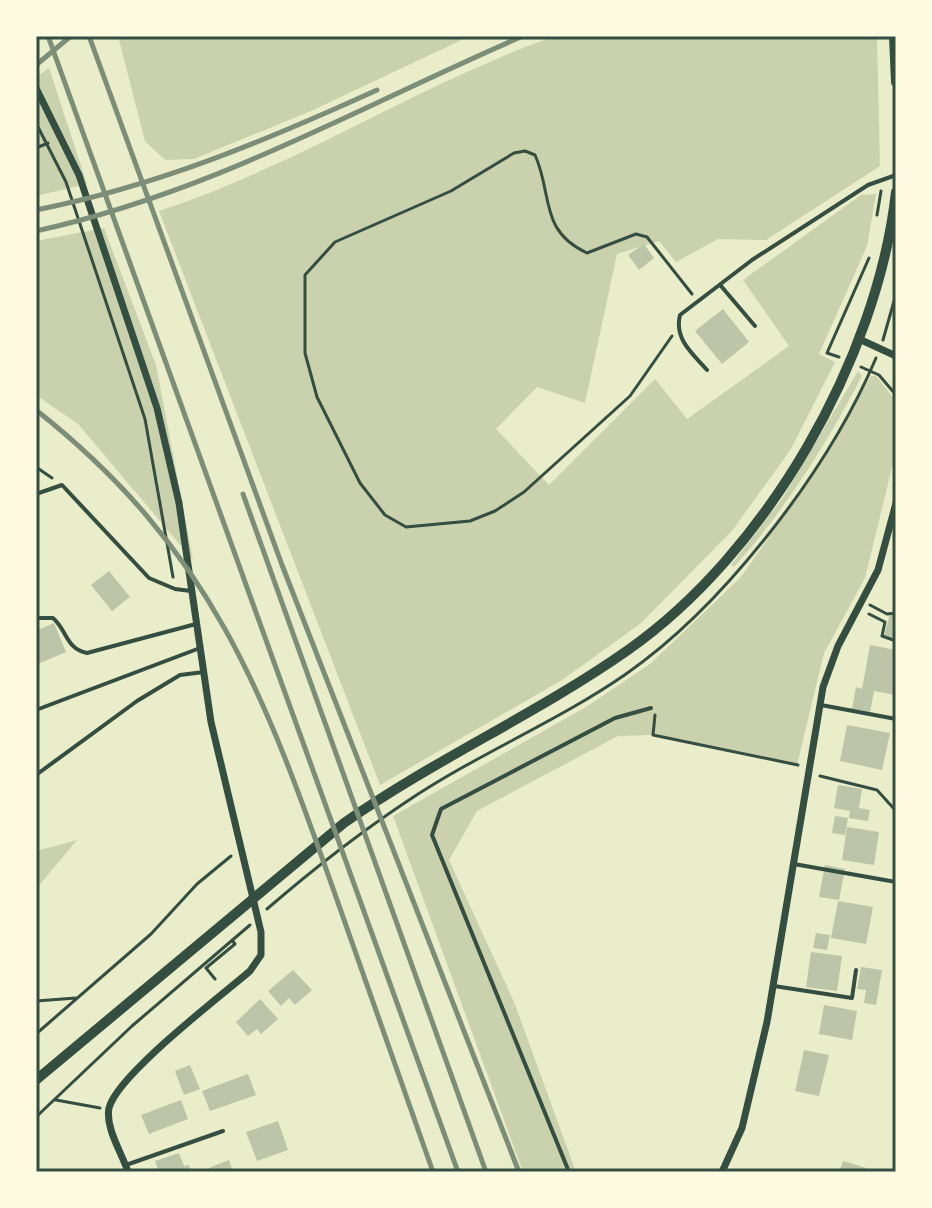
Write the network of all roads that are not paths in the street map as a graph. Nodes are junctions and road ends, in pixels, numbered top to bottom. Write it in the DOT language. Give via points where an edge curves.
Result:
graph roads {
  1 [pos="894,36"];
  2 [pos="896,82"];
  3 [pos="36,88"];
  4 [pos="896,175"];
  5 [pos="896,192"];
  6 [pos="894,234"];
  7 [pos="721,286"];
  8 [pos="755,326"];
  9 [pos="859,339"];
  10 [pos="896,356"];
  11 [pos="707,370"];
  12 [pos="36,494"];
  13 [pos="896,503"];
  14 [pos="191,591"];
  15 [pos="36,618"];
  16 [pos="197,624"];
  17 [pos="200,648"];
  18 [pos="204,672"];
  19 [pos="819,705"];
  20 [pos="651,708"];
  21 [pos="36,710"];
  22 [pos="896,719"];
  23 [pos="36,775"];
  24 [pos="794,864"];
  25 [pos="896,882"];
  26 [pos="856,970"];
  27 [pos="774,986"];
  28 [pos="36,1080"];
  29 [pos="223,1131"];
  30 [pos="127,1168"];
  31 [pos="569,1172"];
  32 [pos="722,1172"];
  1 -- 2 [label="main road"];
  3 -- 14 [label="street" via="79,175 157,408 179,503"];
  4 -- 7 [label="lane" via="868,185"];
  5 -- 6 [label="main road"];
  6 -- 9 [label="main road"];
  7 -- 8 [label="lane"];
  7 -- 11 [label="lane" via="680,315 677,327 680,339"];
  9 -- 10 [label="street"];
  9 -- 28 [label="main road" via="799,459 725,559 681,605 573,687 344,823"];
  12 -- 14 [label="lane" via="62,485 149,578"];
  13 -- 19 [label="street" via="878,570 838,646"];
  14 -- 16 [label="street"];
  15 -- 16 [label="lane" via="53,618 68,643 87,653"];
  16 -- 17 [label="street"];
  17 -- 18 [label="street"];
  17 -- 21 [label="lane"];
  18 -- 23 [label="lane" via="180,675 137,701"];
  18 -- 30 [label="street" via="261,932 261,955 114,1096 109,1123"];
  19 -- 22 [label="lane"];
  19 -- 24 [label="street"];
  20 -- 31 [label="lane" via="615,718 441,809 432,835"];
  24 -- 25 [label="lane"];
  24 -- 27 [label="street"];
  26 -- 27 [label="lane" via="852,998"];
  27 -- 32 [label="street" via="753,1088 735,1149"];
  29 -- 30 [label="lane"];
}
